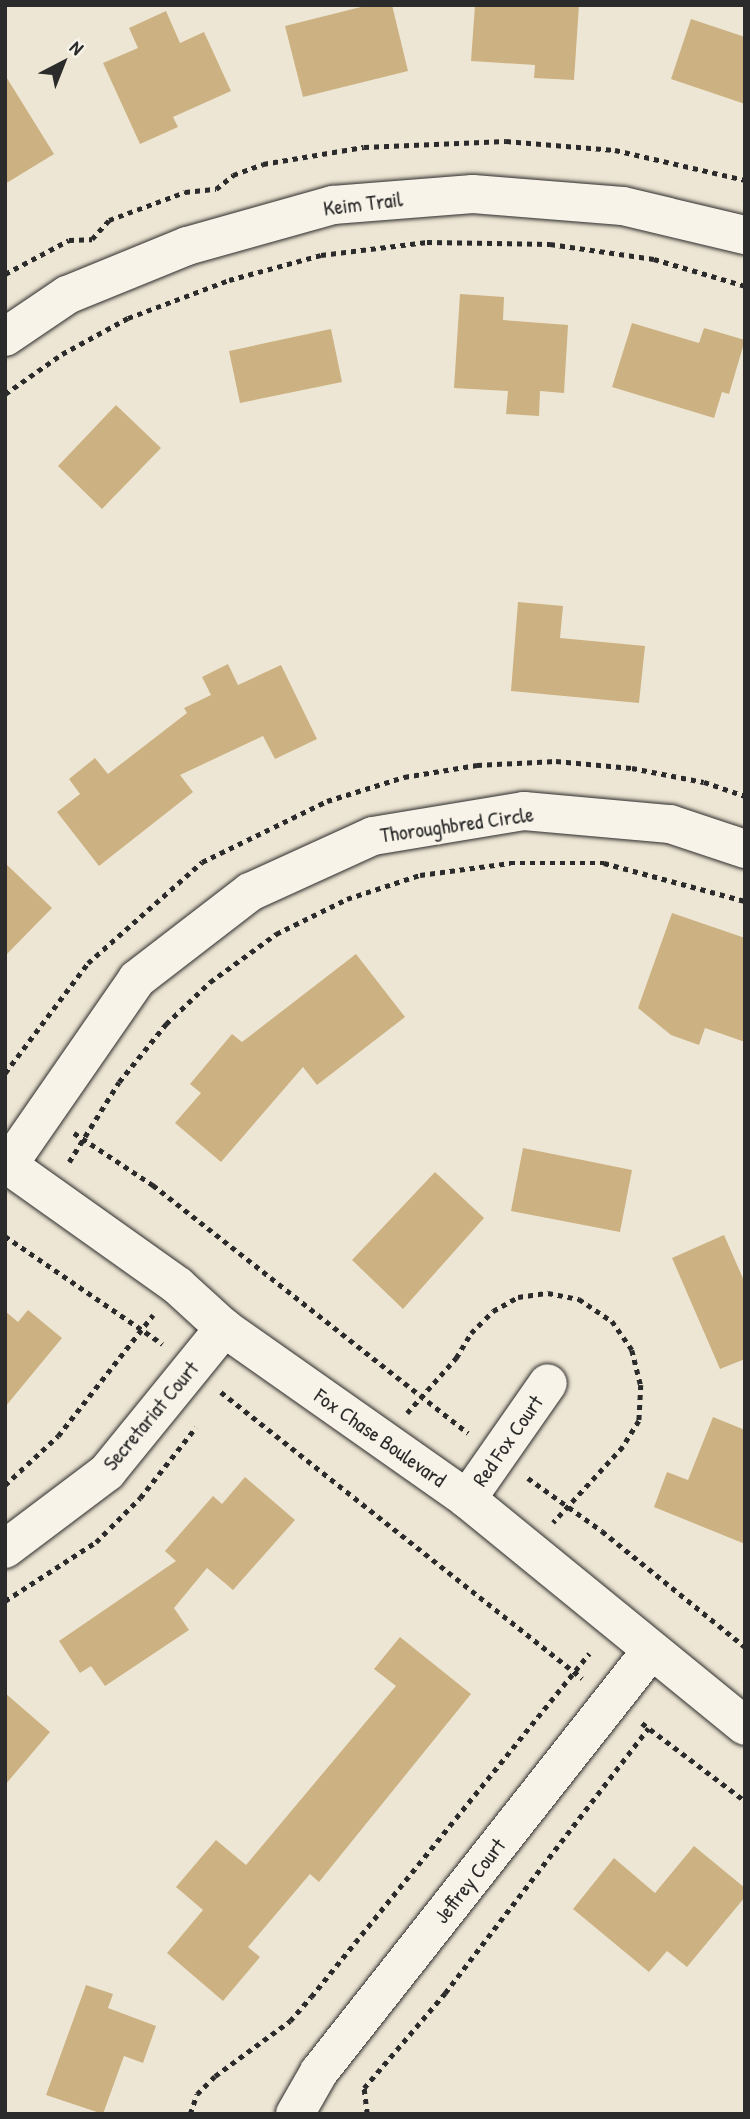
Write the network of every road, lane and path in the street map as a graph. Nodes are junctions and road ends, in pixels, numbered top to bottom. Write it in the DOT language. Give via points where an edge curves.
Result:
graph roads {
  1 [pos="745,235"];
  2 [pos="745,286"];
  3 [pos="5,337"];
  4 [pos="5,394"];
  5 [pos="745,849"];
  6 [pos="745,901"];
  7 [pos="42,1112"];
  8 [pos="85,1141"];
  9 [pos="69,1162"];
  10 [pos="7,1163"];
  11 [pos="5,1236"];
  12 [pos="160,1306"];
  13 [pos="141,1328"];
  14 [pos="224,1328"];
  15 [pos="191,1368"];
  16 [pos="548,1383"];
  17 [pos="497,1456"];
  18 [pos="5,1485"];
  19 [pos="467,1499"];
  20 [pos="5,1549"];
  21 [pos="745,1647"];
  22 [pos="650,1652"];
  23 [pos="589,1654"];
  24 [pos="573,1671"];
  25 [pos="612,1700"];
  26 [pos="745,1726"];
  27 [pos="648,1728"];
  28 [pos="745,1801"];
  29 [pos="190,2114"];
  30 [pos="295,2114"];
  31 [pos="367,2114"];
  1 -- 3 [label="street, Keim Trail" via="623,206 473,194 333,205 187,246 67,295"];
  2 -- 4 [label="path" via="654,259 550,244 427,242 321,255 229,280 128,318 62,354"];
  5 -- 7 [label="street, Thoroughbred Circle" via="670,824 524,811 373,836 250,892 138,979"];
  6 -- 8 [label="path" via="604,863 510,863 420,875 347,900 276,934 210,982 166,1024 119,1082"];
  7 -- 8 [label="path"];
  7 -- 10 [label="street, Thoroughbred Circle"];
  8 -- 9 [label="path"];
  8 -- 17 [label="path" via="153,1185"];
  10 -- 14 [label="street, Fox Chase Boulevard" via="178,1286"];
  11 -- 13 [label="path"];
  12 -- 13 [label="path"];
  13 -- 15 [label="path"];
  13 -- 18 [label="path" via="58,1436"];
  14 -- 15 [label="street, Secretariat Court"];
  14 -- 19 [label="street, Fox Chase Boulevard"];
  15 -- 20 [label="street, Secretariat Court" via="107,1472"];
  15 -- 24 [label="path"];
  16 -- 17 [label="street, Red Fox Court"];
  17 -- 19 [label="street, Red Fox Court"];
  17 -- 21 [label="path" via="602,1531"];
  19 -- 22 [label="street, Fox Chase Boulevard"];
  22 -- 25 [label="street, Jeffrey Court"];
  22 -- 26 [label="street, Fox Chase Boulevard"];
  23 -- 24 [label="path"];
  24 -- 25 [label="path"];
  24 -- 29 [label="path" via="311,1997 290,2021 215,2076 197,2094"];
  25 -- 27 [label="path"];
  25 -- 30 [label="street, Jeffrey Court" via="319,2072"];
  27 -- 28 [label="path"];
  27 -- 31 [label="path" via="445,1993 364,2088"];
}
